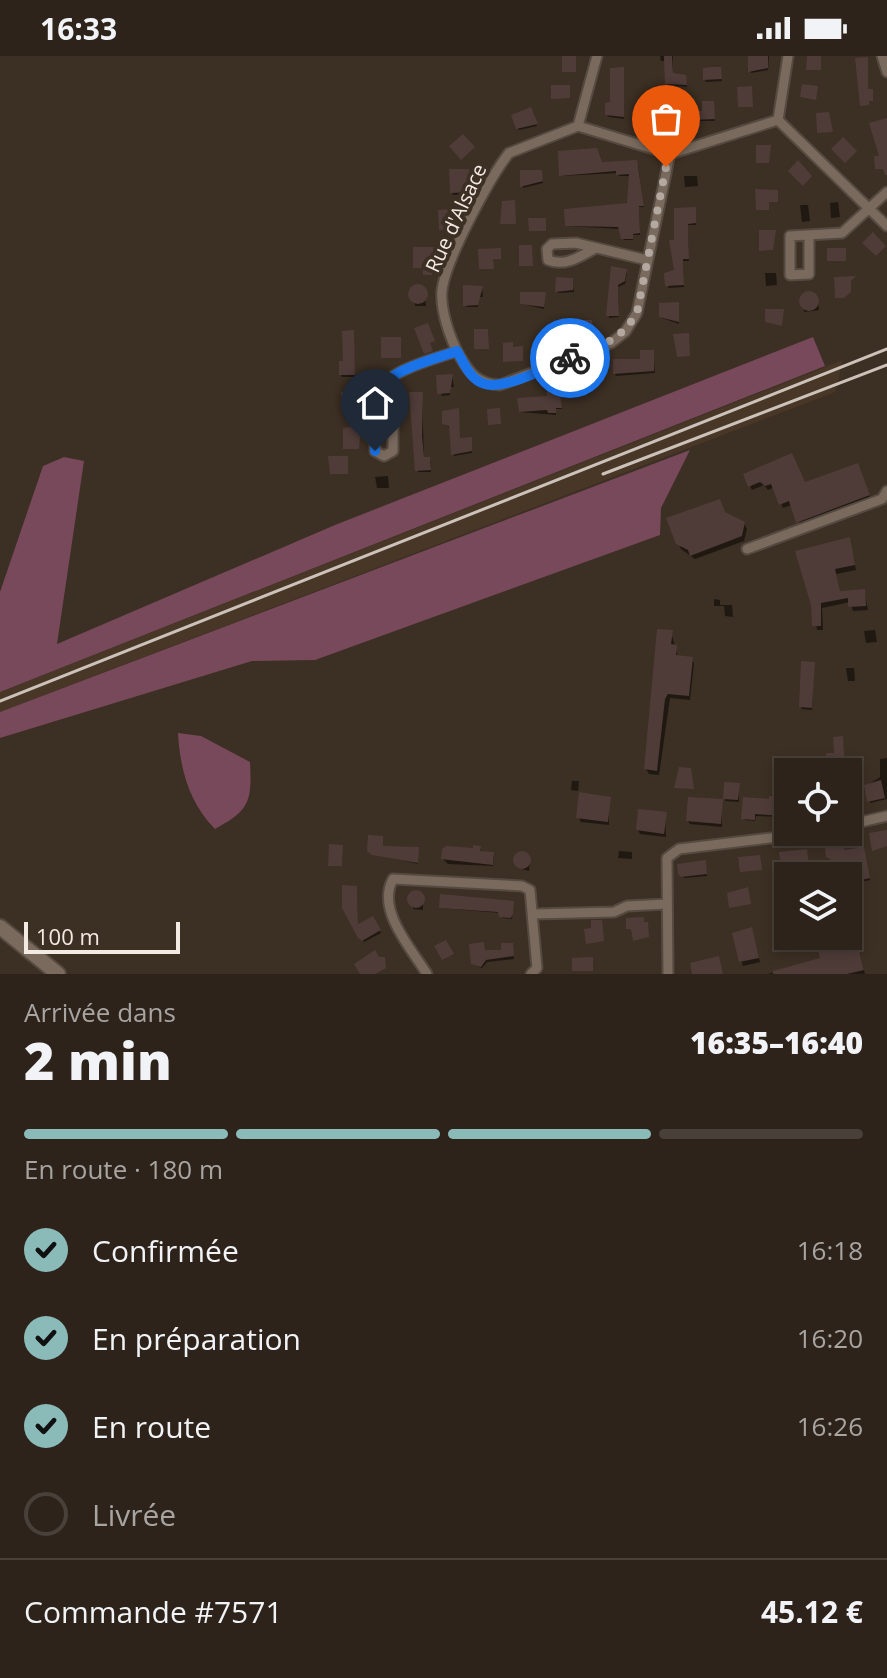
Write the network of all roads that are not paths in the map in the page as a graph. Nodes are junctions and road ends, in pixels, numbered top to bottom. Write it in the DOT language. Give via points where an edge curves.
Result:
graph roads {
  1 [pos="597,56"];
  2 [pos="788,56"];
  3 [pos="882,56"];
  4 [pos="887,72"];
  5 [pos="778,120"];
  6 [pos="578,126"];
  7 [pos="670,154"];
  8 [pos="887,192"];
  9 [pos="870,210"];
  10 [pos="887,226"];
  11 [pos="809,235"];
  12 [pos="594,249"];
  13 [pos="647,260"];
  14 [pos="457,351"];
  15 [pos="389,380"];
  16 [pos="887,491"];
  17 [pos="747,549"];
  18 [pos="887,816"];
  19 [pos="862,822"];
  20 [pos="774,838"];
  21 [pos="667,904"];
  22 [pos="534,914"];
  23 [pos="0,927"];
  24 [pos="58,974"];
  25 [pos="427,974"];
  26 [pos="531,974"];
  27 [pos="668,974"];
  1 -- 6 [label="street"];
  2 -- 5 [label="street"];
  3 -- 4 [label="street"];
  5 -- 7 [label="street"];
  5 -- 9 [label="street"];
  6 -- 7 [label="street"];
  6 -- 14 [label="street, Rue d'Alsace" via="509,153 500,166 447,269 443,310"];
  7 -- 13 [label="street, Rue d'Alsace"];
  8 -- 9 [label="street"];
  9 -- 10 [label="street"];
  9 -- 11 [label="street" via="842,233"];
  11 -- 11 [label="street" via="790,236 790,275 809,274"];
  12 -- 13 [label="street"];
  13 -- 14 [label="street, Rue d'Alsace" via="637,313 611,343 500,385 485,384 470,374"];
  14 -- 15 [label="street"];
  15 -- 15 [label="street" via="374,400 375,451 384,456 393,451"];
  16 -- 17 [label="street" via="882,499"];
  18 -- 19 [label="street"];
  20 -- 21 [label="street" via="679,849 667,858"];
  21 -- 22 [label="street" via="614,912"];
  21 -- 27 [label="street"];
  22 -- 25 [label="street" via="533,896 522,886 393,879 389,910"];
  22 -- 26 [label="street" via="537,968"];
  23 -- 24 [label="main road"];
}
